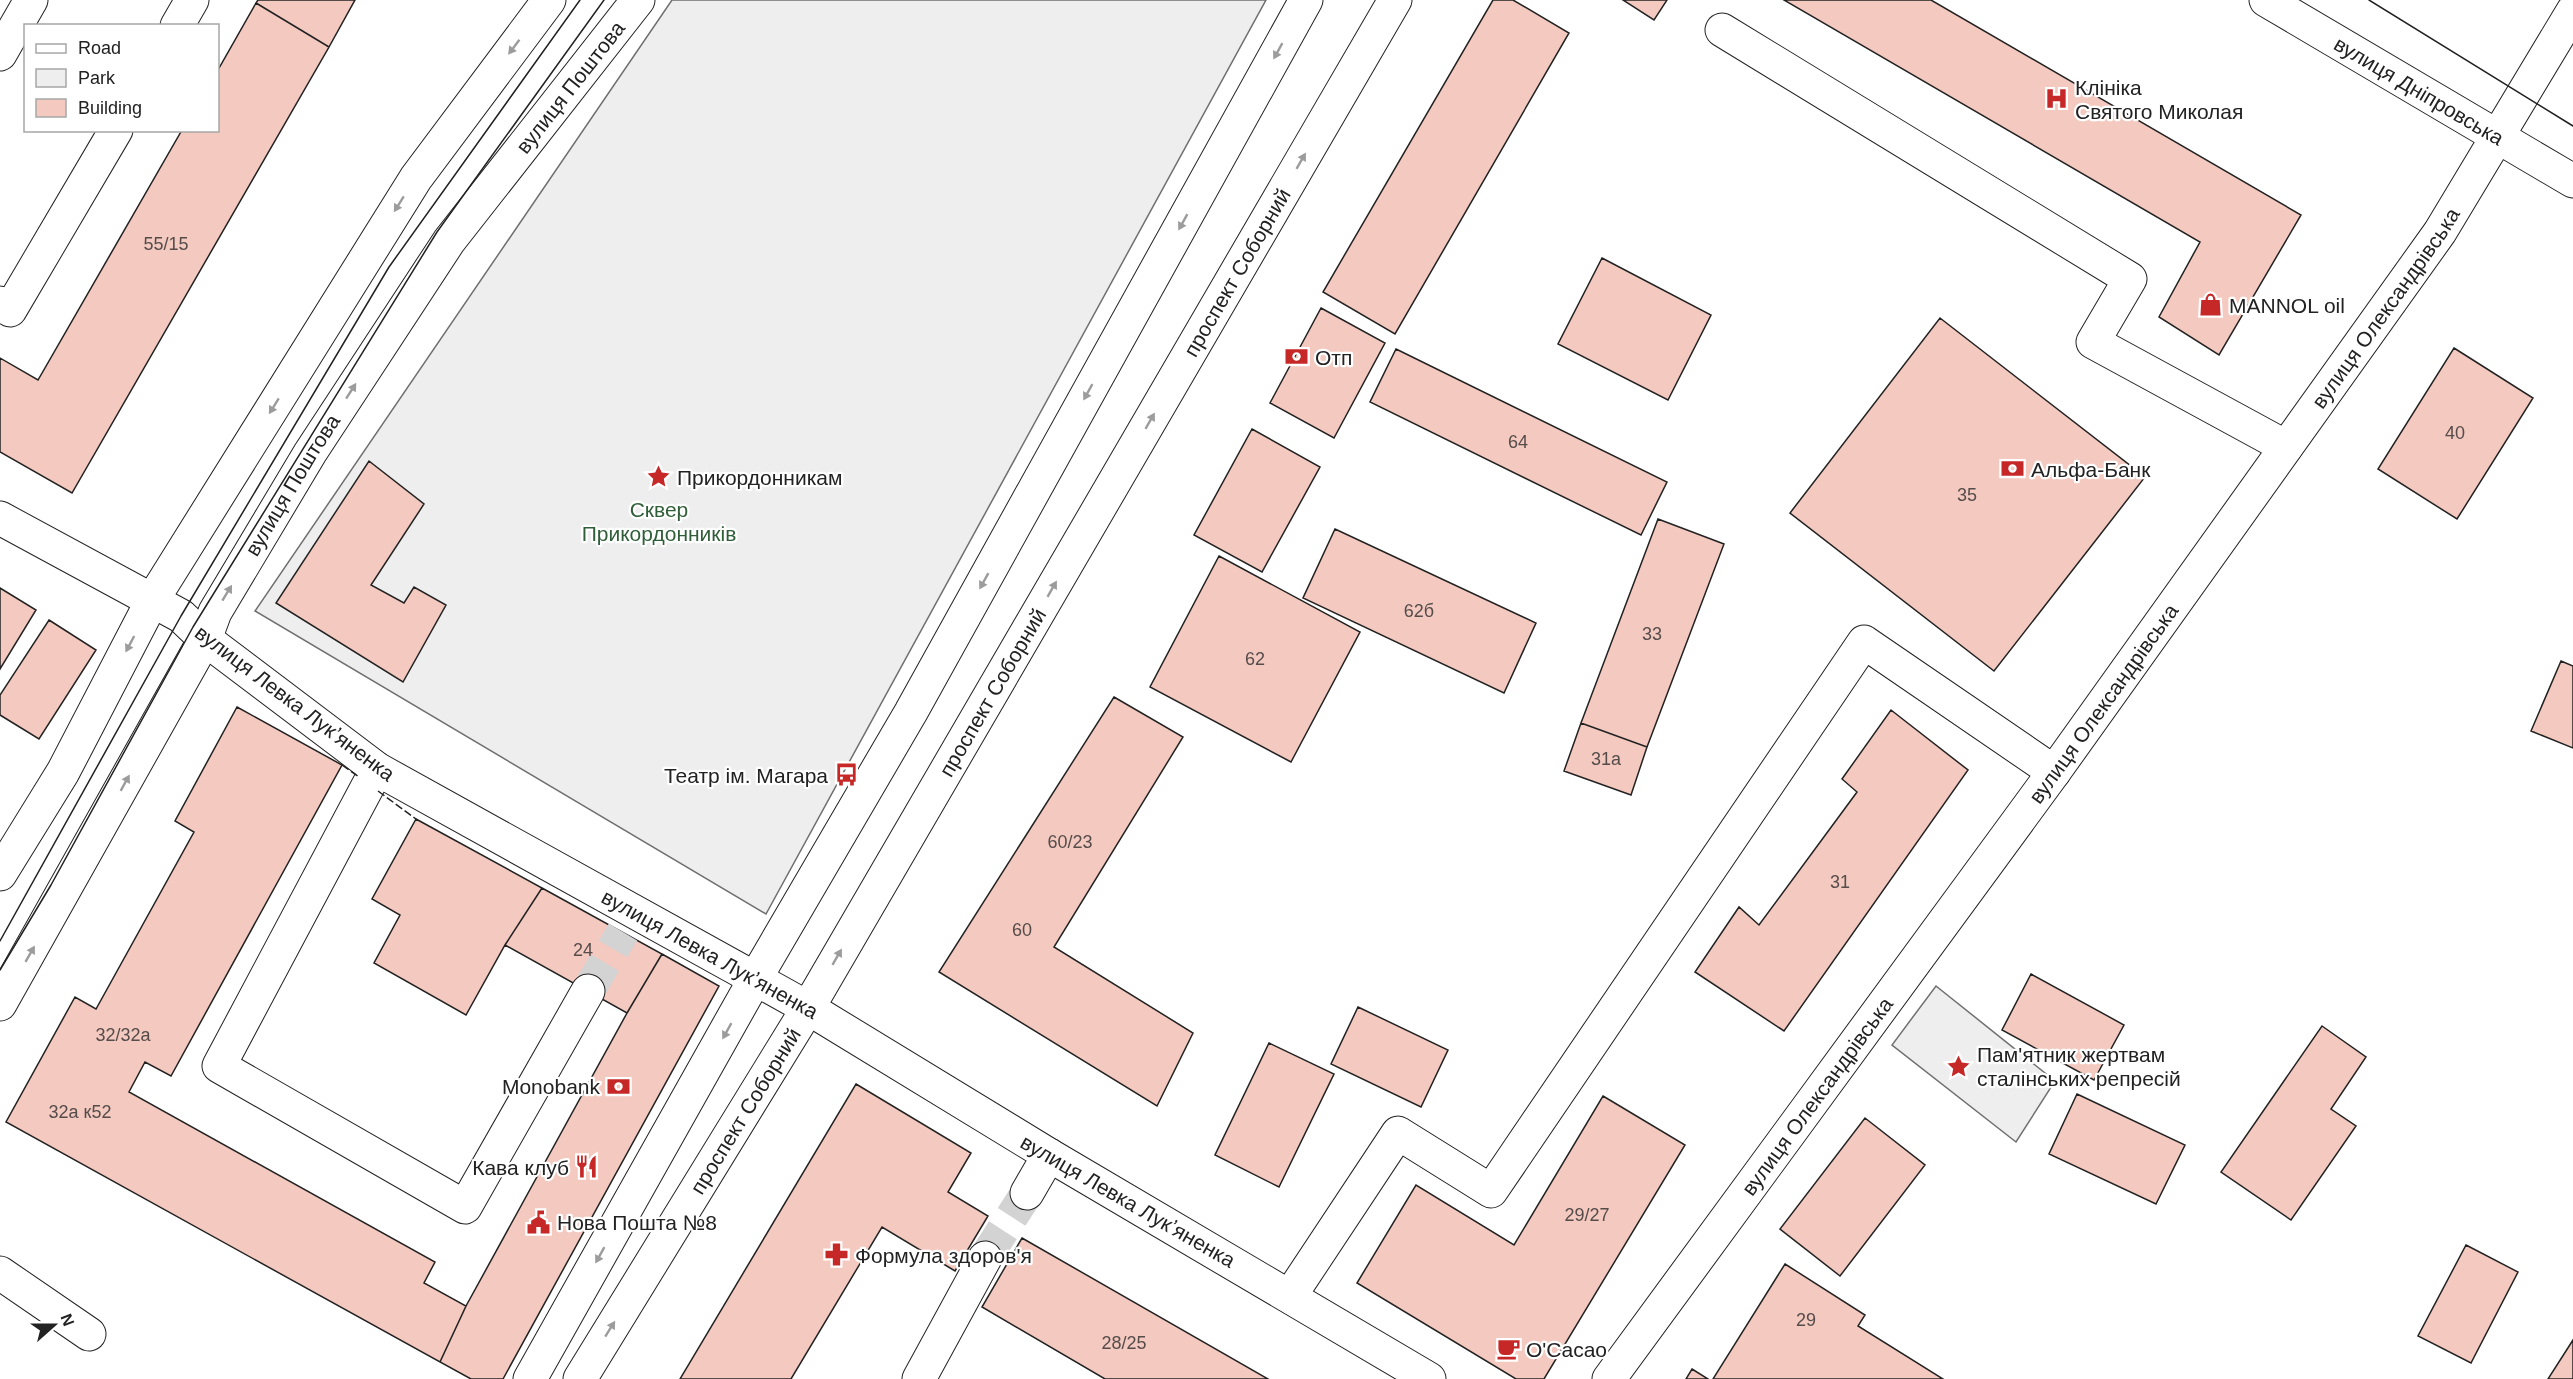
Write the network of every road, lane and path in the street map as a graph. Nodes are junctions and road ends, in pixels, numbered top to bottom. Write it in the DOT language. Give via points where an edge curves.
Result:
graph roads {
  1 [pos="31,0"];
  2 [pos="192,0"];
  3 [pos="549,0"];
  4 [pos="638,0"];
  5 [pos="1306,0"];
  6 [pos="1395,0"];
  7 [pos="2266,0"];
  8 [pos="2573,11"];
  9 [pos="178,24"];
  10 [pos="1722,30"];
  11 [pos="0,54"];
  12 [pos="115,132"];
  13 [pos="2497,138"];
  14 [pos="2573,181"];
  15 [pos="0,303"];
  16 [pos="2286,447"];
  17 [pos="0,518"];
  18 [pos="153,599"];
  19 [pos="205,639"];
  20 [pos="377,769"];
  21 [pos="2054,772"];
  22 [pos="0,874"];
  23 [pos="755,980"];
  24 [pos="588,991"];
  25 [pos="0,1004"];
  26 [pos="808,1008"];
  27 [pos="1049,1155"];
  28 [pos="1027,1193"];
  29 [pos="985,1258"];
  30 [pos="0,1273"];
  31 [pos="1290,1296"];
  32 [pos="89,1334"];
  33 [pos="530,1379"];
  34 [pos="580,1379"];
  35 [pos="919,1379"];
  36 [pos="1429,1379"];
  37 [pos="1609,1379"];
  1 -- 11 [label="street"];
  2 -- 9 [label="street"];
  3 -- 18 [label="street, one-way" via="416,178"];
  19 -- 4 [label="street, вулиця Поштова, one-way" via="216,612 310,453 449,241"];
  5 -- 23 [label="street, one-way" via="911,712"];
  26 -- 6 [label="street, проспект Соборний, one-way"];
  7 -- 13 [label="street, вулиця Дніпровська"];
  8 -- 13 [label="street, вулиця Олександрівська"];
  10 -- 16 [label="street" via="2130,279 2093,342"];
  12 -- 15 [label="street" via="10,310"];
  13 -- 14 [label="street, вулиця Дніпровська"];
  13 -- 16 [label="street, вулиця Олександрівська" via="2440,232"];
  16 -- 21 [label="street, вулиця Олександрівська"];
  17 -- 18 [label="street, вулиця Левка Лукʼяненка"];
  18 -- 19 [label="street, вулиця Левка Лукʼяненка" via="181,616"];
  18 -- 22 [label="street, one-way" via="63,772"];
  19 -- 20 [label="street, вулиця Левка Лукʼяненка"];
  25 -- 19 [label="street, вулиця Поштова, one-way"];
  20 -- 23 [label="street, вулиця Левка Лукʼяненка" via="629,922"];
  20 -- 24 [label="street" via="219,1066 465,1207"];
  21 -- 31 [label="street" via="1864,642 1491,1191 1398,1133"];
  21 -- 37 [label="street, вулиця Олександрівська"];
  23 -- 26 [label="street, вулиця Левка Лукʼяненка"];
  23 -- 33 [label="street, one-way"];
  26 -- 27 [label="street, вулиця Левка Лукʼяненка"];
  34 -- 26 [label="street, проспект Соборний, one-way"];
  27 -- 28 [label="street"];
  27 -- 31 [label="street, вулиця Левка Лукʼяненка"];
  29 -- 35 [label="street"];
  30 -- 32 [label="street"];
  31 -- 36 [label="street, вулиця Левка Лукʼяненка"];
}
